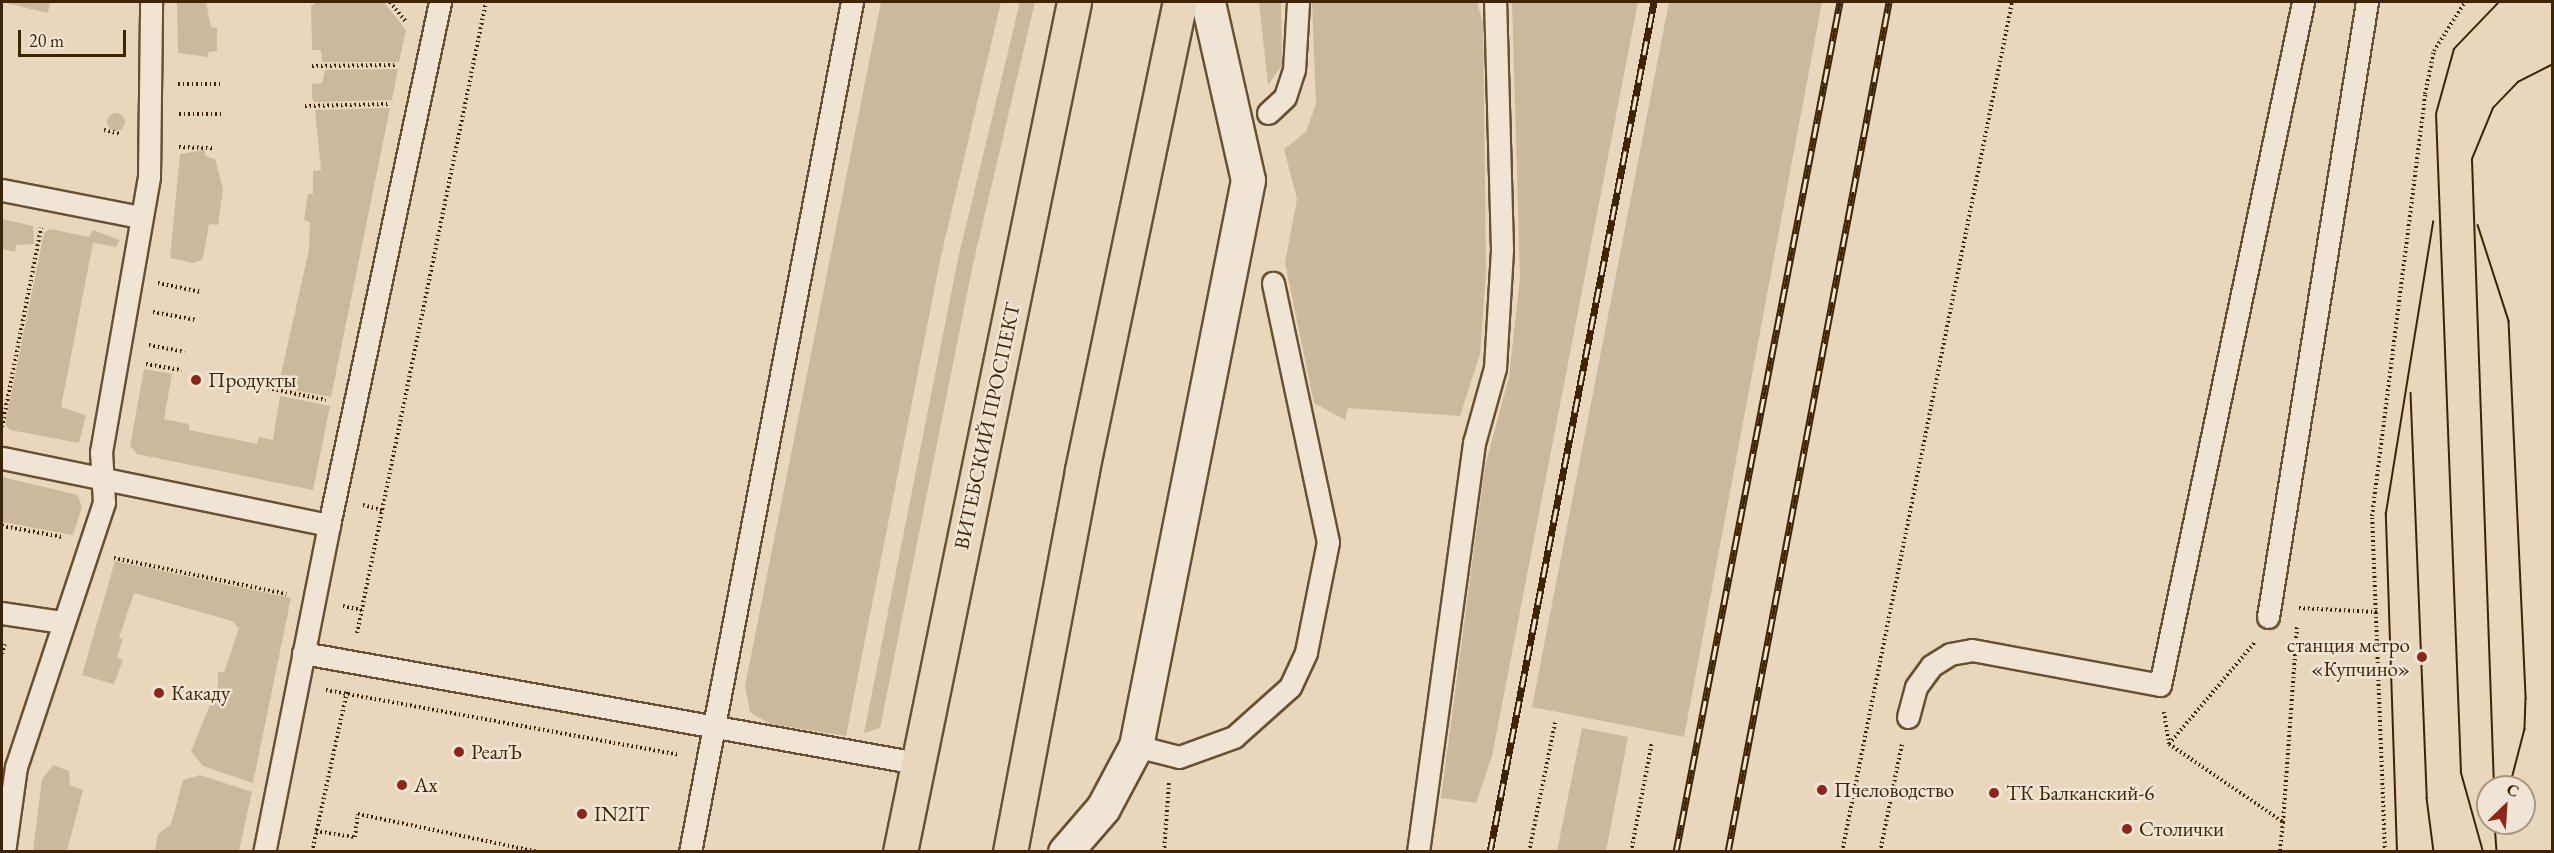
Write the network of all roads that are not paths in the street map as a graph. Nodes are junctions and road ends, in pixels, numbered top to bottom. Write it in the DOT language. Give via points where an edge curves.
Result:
graph roads {
  1 [pos="151,2"];
  2 [pos="440,2"];
  3 [pos="852,2"];
  4 [pos="1074,2"];
  5 [pos="1180,2"];
  6 [pos="1208,2"];
  7 [pos="1298,2"];
  8 [pos="1495,2"];
  9 [pos="2303,2"];
  10 [pos="2367,2"];
  11 [pos="1268,113"];
  12 [pos="2,190"];
  13 [pos="140,217"];
  14 [pos="1272,283"];
  15 [pos="2,458"];
  16 [pos="100,478"];
  17 [pos="329,525"];
  18 [pos="2,613"];
  19 [pos="62,622"];
  20 [pos="2267,623"];
  21 [pos="303,653"];
  22 [pos="1908,717"];
  23 [pos="713,728"];
  24 [pos="1136,746"];
  25 [pos="917,763"];
  26 [pos="4,852"];
  27 [pos="264,852"];
  28 [pos="690,852"];
  29 [pos="900,852"];
  30 [pos="1010,852"];
  31 [pos="1065,852"];
  32 [pos="1418,852"];
  1 -- 13 [label="lane" via="149,176"];
  2 -- 17 [label="lane"];
  3 -- 23 [label="lane"];
  4 -- 25 [label="main road, ВИТЕБСКИЙ ПРОСПЕКТ"];
  5 -- 30 [label="main road" via="1082,471"];
  6 -- 24 [label="street" via="1248,180"];
  7 -- 11 [label="lane" via="1294,70 1285,97"];
  8 -- 32 [label="lane" via="1502,260 1495,368 1471,463"];
  9 -- 22 [label="lane" via="2160,685 1972,650 1931,666 1916,687"];
  10 -- 20 [label="lane"];
  12 -- 13 [label="lane"];
  13 -- 16 [label="lane"];
  14 -- 24 [label="lane" via="1328,542 1306,652 1290,687 1234,737 1179,757"];
  15 -- 16 [label="lane"];
  16 -- 17 [label="lane"];
  16 -- 19 [label="lane" via="104,502"];
  17 -- 21 [label="lane"];
  18 -- 19 [label="lane"];
  19 -- 26 [label="lane" via="16,767"];
  21 -- 23 [label="lane"];
  21 -- 27 [label="lane"];
  23 -- 25 [label="lane"];
  23 -- 28 [label="lane"];
  24 -- 31 [label="street" via="1102,808"];
  25 -- 29 [label="main road, ВИТЕБСКИЙ ПРОСПЕКТ"];
}
